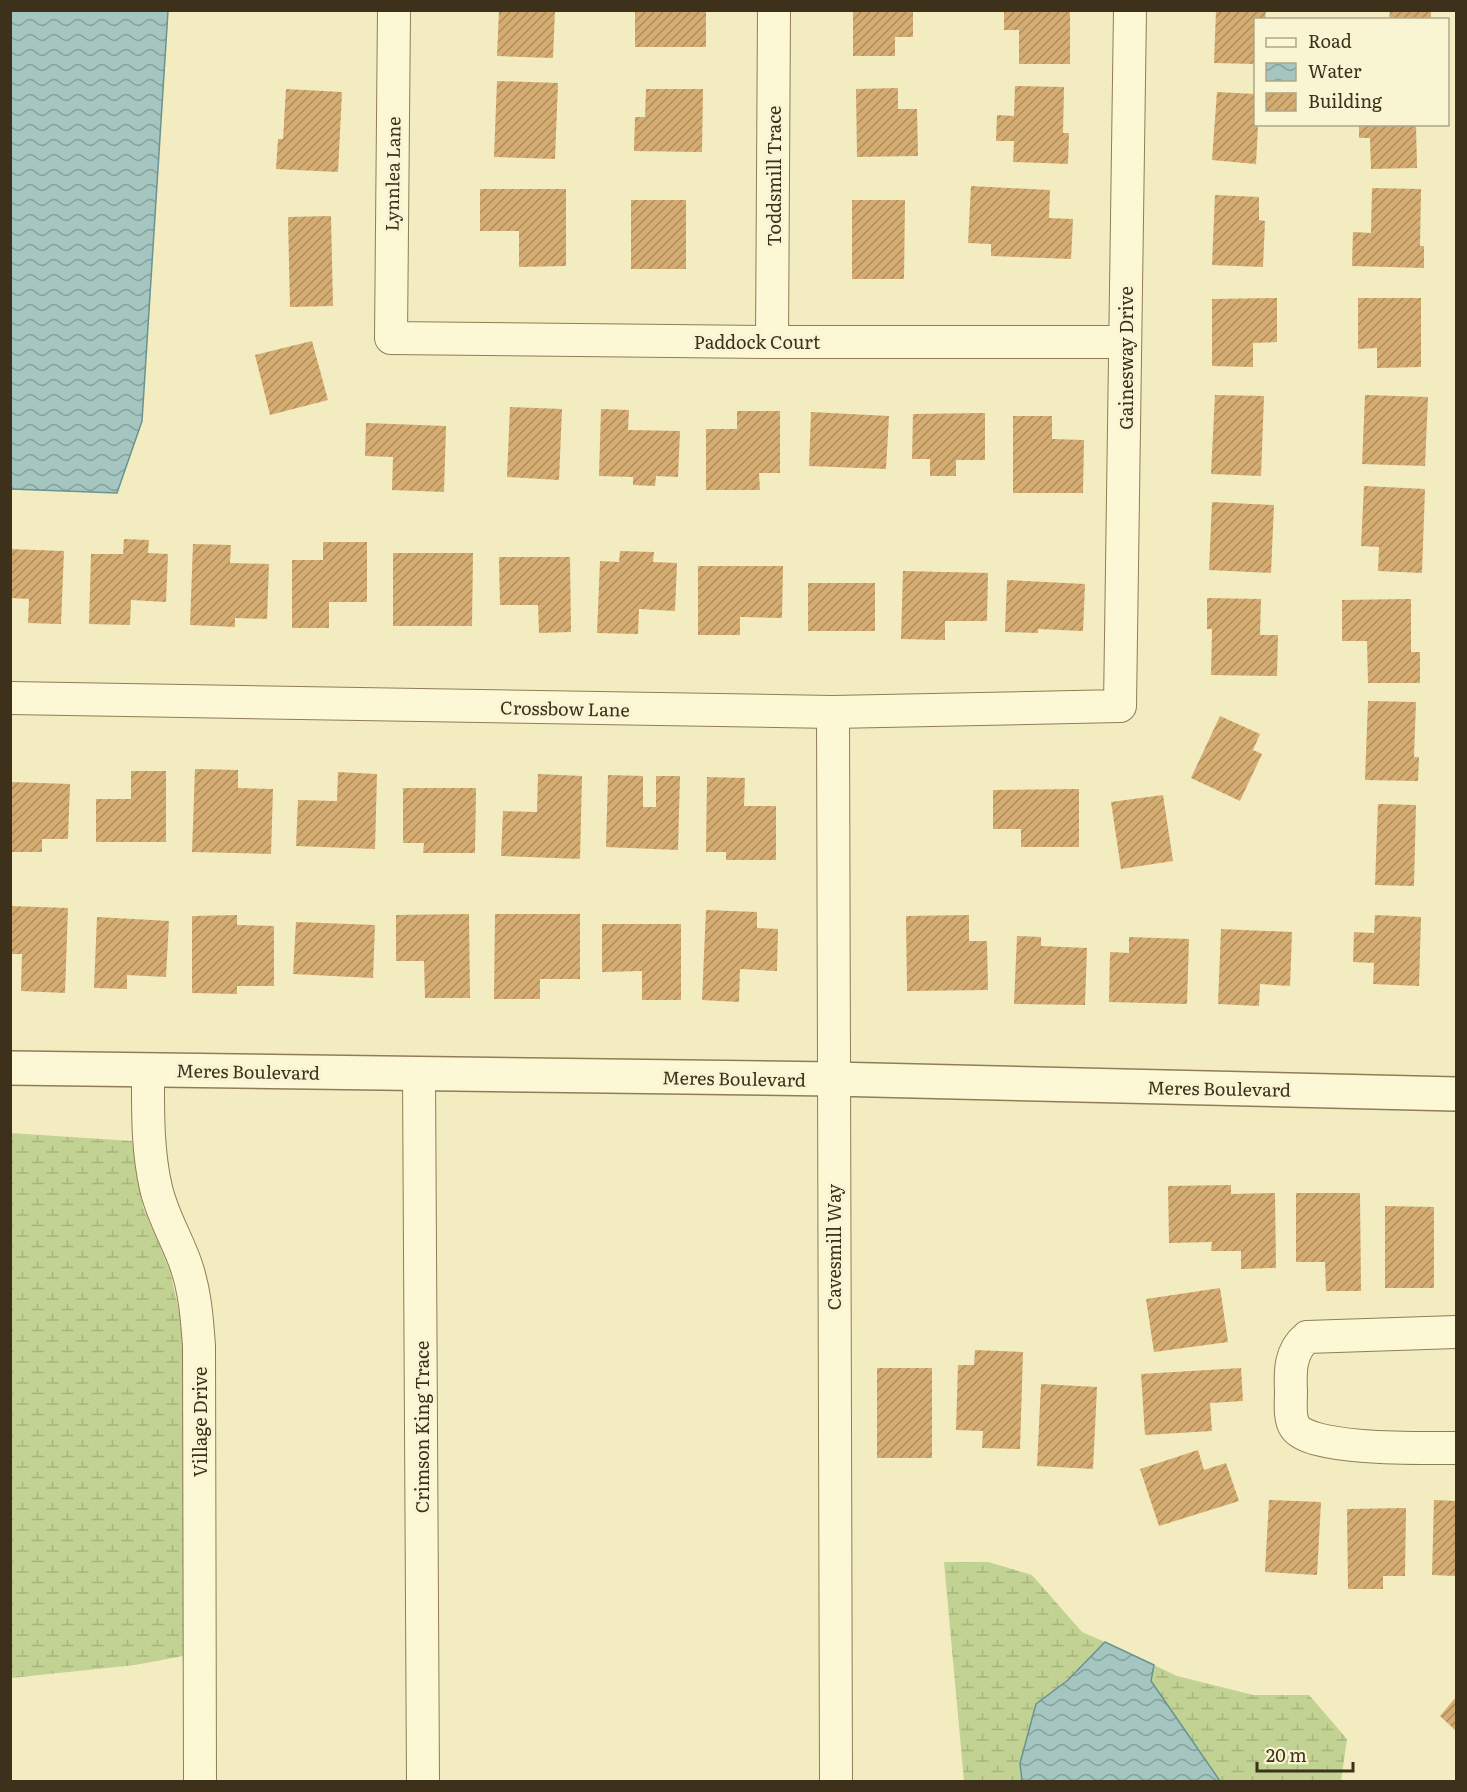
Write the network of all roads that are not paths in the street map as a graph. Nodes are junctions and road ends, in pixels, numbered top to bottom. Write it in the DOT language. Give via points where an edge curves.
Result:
graph roads {
  1 [pos="394,10"];
  2 [pos="774,10"];
  3 [pos="1130,10"];
  4 [pos="391,338"];
  5 [pos="772,342"];
  6 [pos="1124,342"];
  7 [pos="10,698"];
  8 [pos="1120,706"];
  9 [pos="832,712"];
  10 [pos="10,1068"];
  11 [pos="148,1070"];
  12 [pos="419,1073"];
  13 [pos="832,1079"];
  14 [pos="1456,1094"];
  15 [pos="1456,1332"];
  16 [pos="1456,1448"];
  17 [pos="200,1782"];
  18 [pos="423,1782"];
  19 [pos="836,1782"];
  1 -- 4 [label="street, Lynnlea Lane"];
  2 -- 5 [label="street, Toddsmill Trace"];
  3 -- 6 [label="street, Gainesway Drive"];
  4 -- 5 [label="street, Paddock Court"];
  5 -- 6 [label="street, Paddock Court"];
  6 -- 8 [label="street, Gainesway Drive"];
  7 -- 9 [label="street, Crossbow Lane"];
  8 -- 9 [label="street, Crossbow Lane"];
  9 -- 13 [label="street, Cavesmill Way"];
  10 -- 11 [label="street, Meres Boulevard"];
  11 -- 12 [label="street, Meres Boulevard"];
  11 -- 17 [label="street, Village Drive" via="148,1140 156,1188 192,1286 199,1346"];
  12 -- 13 [label="street, Meres Boulevard"];
  12 -- 18 [label="street, Crimson King Trace"];
  13 -- 14 [label="street, Meres Boulevard"];
  13 -- 19 [label="street, Cavesmill Way"];
  15 -- 16 [label="street" via="1307,1337 1299,1344 1290,1370 1292,1420 1295,1429 1302,1433 1373,1448"];
}
